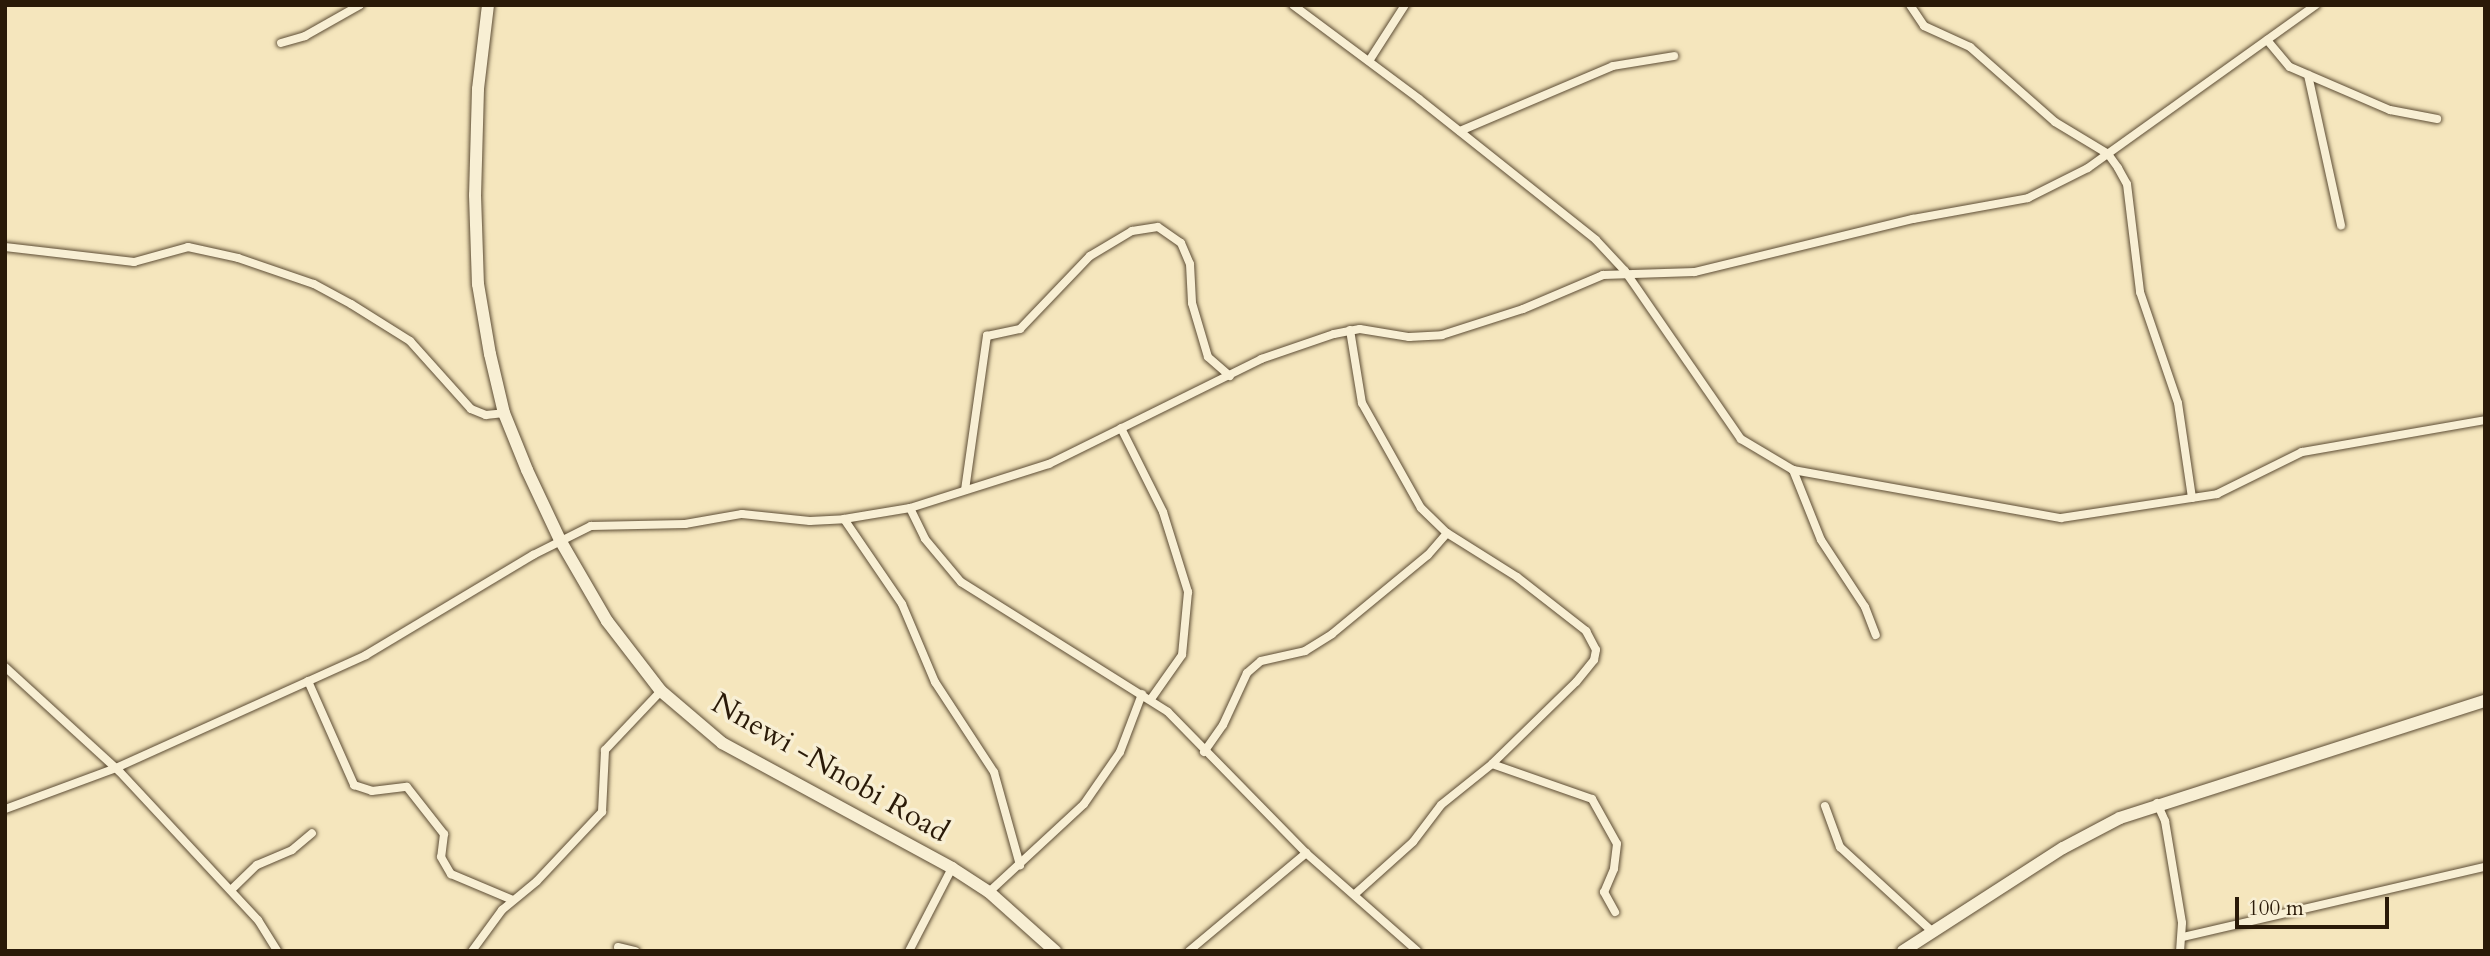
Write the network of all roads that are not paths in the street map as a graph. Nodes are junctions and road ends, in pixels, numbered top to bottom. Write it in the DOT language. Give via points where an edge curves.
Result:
graph roads {
  1 [pos="360,5"];
  2 [pos="488,5"];
  3 [pos="1293,5"];
  4 [pos="1405,5"];
  5 [pos="1910,5"];
  6 [pos="2316,5"];
  7 [pos="2267,40"];
  8 [pos="281,43"];
  9 [pos="1674,56"];
  10 [pos="1370,61"];
  11 [pos="2308,75"];
  12 [pos="2437,120"];
  13 [pos="1460,131"];
  14 [pos="2108,154"];
  15 [pos="2341,225"];
  16 [pos="5,247"];
  17 [pos="1625,271"];
  18 [pos="1350,330"];
  19 [pos="1230,376"];
  20 [pos="504,413"];
  21 [pos="2485,421"];
  22 [pos="1121,428"];
  23 [pos="1793,470"];
  24 [pos="965,490"];
  25 [pos="2192,499"];
  26 [pos="910,508"];
  27 [pos="844,519"];
  28 [pos="1447,533"];
  29 [pos="559,540"];
  30 [pos="1876,635"];
  31 [pos="5,667"];
  32 [pos="308,681"];
  33 [pos="661,691"];
  34 [pos="1142,694"];
  35 [pos="1150,699"];
  36 [pos="2485,701"];
  37 [pos="1204,752"];
  38 [pos="1492,764"];
  39 [pos="116,768"];
  40 [pos="2157,803"];
  41 [pos="1825,806"];
  42 [pos="5,808"];
  43 [pos="312,833"];
  44 [pos="1306,853"];
  45 [pos="1020,865"];
  46 [pos="2485,866"];
  47 [pos="952,869"];
  48 [pos="231,890"];
  49 [pos="989,892"];
  50 [pos="1354,895"];
  51 [pos="513,900"];
  52 [pos="1615,912"];
  53 [pos="1934,933"];
  54 [pos="2183,937"];
  55 [pos="618,947"];
  56 [pos="277,951"];
  57 [pos="471,951"];
  58 [pos="636,951"];
  59 [pos="909,951"];
  60 [pos="1055,951"];
  61 [pos="1189,951"];
  62 [pos="1416,951"];
  63 [pos="1903,951"];
  64 [pos="2180,951"];
  1 -- 8 [label="street" via="305,36"];
  2 -- 20 [label="main road, Nnewi -Nnobi Road" via="475,158 477,259"];
  3 -- 10 [label="street"];
  4 -- 10 [label="street"];
  5 -- 14 [label="street" via="1924,26 1970,47 2074,137"];
  6 -- 7 [label="street"];
  7 -- 11 [label="street" via="2280,60"];
  7 -- 14 [label="street"];
  9 -- 13 [label="street" via="1613,66"];
  10 -- 13 [label="street"];
  11 -- 12 [label="street" via="2390,110"];
  11 -- 15 [label="street"];
  13 -- 17 [label="street" via="1596,240"];
  14 -- 17 [label="street" via="2067,182 1982,209 1913,219 1695,272 1662,276"];
  14 -- 25 [label="street" via="2127,184 2138,282 2178,403"];
  16 -- 20 [label="street" via="134,262 188,247 239,258 314,284 351,304 410,341 471,409 486,415"];
  17 -- 18 [label="street" via="1589,279 1523,309 1442,335 1409,337"];
  17 -- 23 [label="street" via="1741,439"];
  18 -- 19 [label="street" via="1291,347"];
  18 -- 28 [label="street" via="1362,403 1372,424 1406,486"];
  19 -- 22 [label="street"];
  19 -- 24 [label="street" via="1208,356 1181,243 1158,227 1132,231 1090,256 1020,329 987,337"];
  20 -- 29 [label="main road, Nnewi -Nnobi Road"];
  21 -- 25 [label="street" via="2302,452 2217,494"];
  22 -- 24 [label="street" via="1049,464"];
  22 -- 35 [label="street" via="1163,512 1188,592 1182,655"];
  23 -- 25 [label="street" via="2061,518"];
  23 -- 30 [label="street" via="1821,540 1865,607"];
  24 -- 26 [label="street"];
  26 -- 27 [label="street"];
  26 -- 34 [label="street" via="925,539 961,582 1009,616"];
  27 -- 29 [label="street" via="810,521 742,514 673,525 591,526"];
  27 -- 45 [label="street" via="902,604 935,682 994,772"];
  28 -- 37 [label="street" via="1428,555 1332,634 1305,651 1261,662 1247,673 1223,725"];
  28 -- 38 [label="street" via="1544,597 1586,631 1596,650 1594,660 1576,682"];
  29 -- 32 [label="street" via="402,637"];
  29 -- 33 [label="main road, Nnewi -Nnobi Road" via="607,621"];
  31 -- 39 [label="street"];
  32 -- 39 [label="street"];
  32 -- 51 [label="street" via="354,785 372,791 407,787 444,834 441,858 451,874"];
  33 -- 47 [label="main road, Nnewi -Nnobi Road" via="722,743"];
  33 -- 51 [label="street" via="605,750 602,812"];
  34 -- 35 [label="street"];
  34 -- 45 [label="street" via="1120,752 1091,795"];
  35 -- 37 [label="street" via="1181,724"];
  36 -- 40 [label="main road"];
  37 -- 44 [label="street"];
  38 -- 50 [label="street" via="1441,805 1413,842"];
  38 -- 52 [label="street" via="1592,799 1617,844 1614,869 1604,892"];
  39 -- 42 [label="street"];
  39 -- 48 [label="street"];
  40 -- 53 [label="main road" via="2063,848"];
  40 -- 54 [label="street" via="2165,821"];
  41 -- 53 [label="street" via="1840,847"];
  43 -- 48 [label="street" via="292,850 257,865"];
  44 -- 50 [label="street"];
  44 -- 61 [label="street"];
  45 -- 49 [label="street"];
  46 -- 54 [label="street"];
  47 -- 49 [label="main road, Nnewi -Nnobi Road"];
  47 -- 59 [label="street"];
  48 -- 56 [label="street"];
  49 -- 60 [label="main road, Nnewi -Nnobi Road"];
  50 -- 62 [label="street"];
  51 -- 57 [label="street"];
  53 -- 63 [label="main road"];
  54 -- 64 [label="street"];
  55 -- 58 [label="street"];
}
